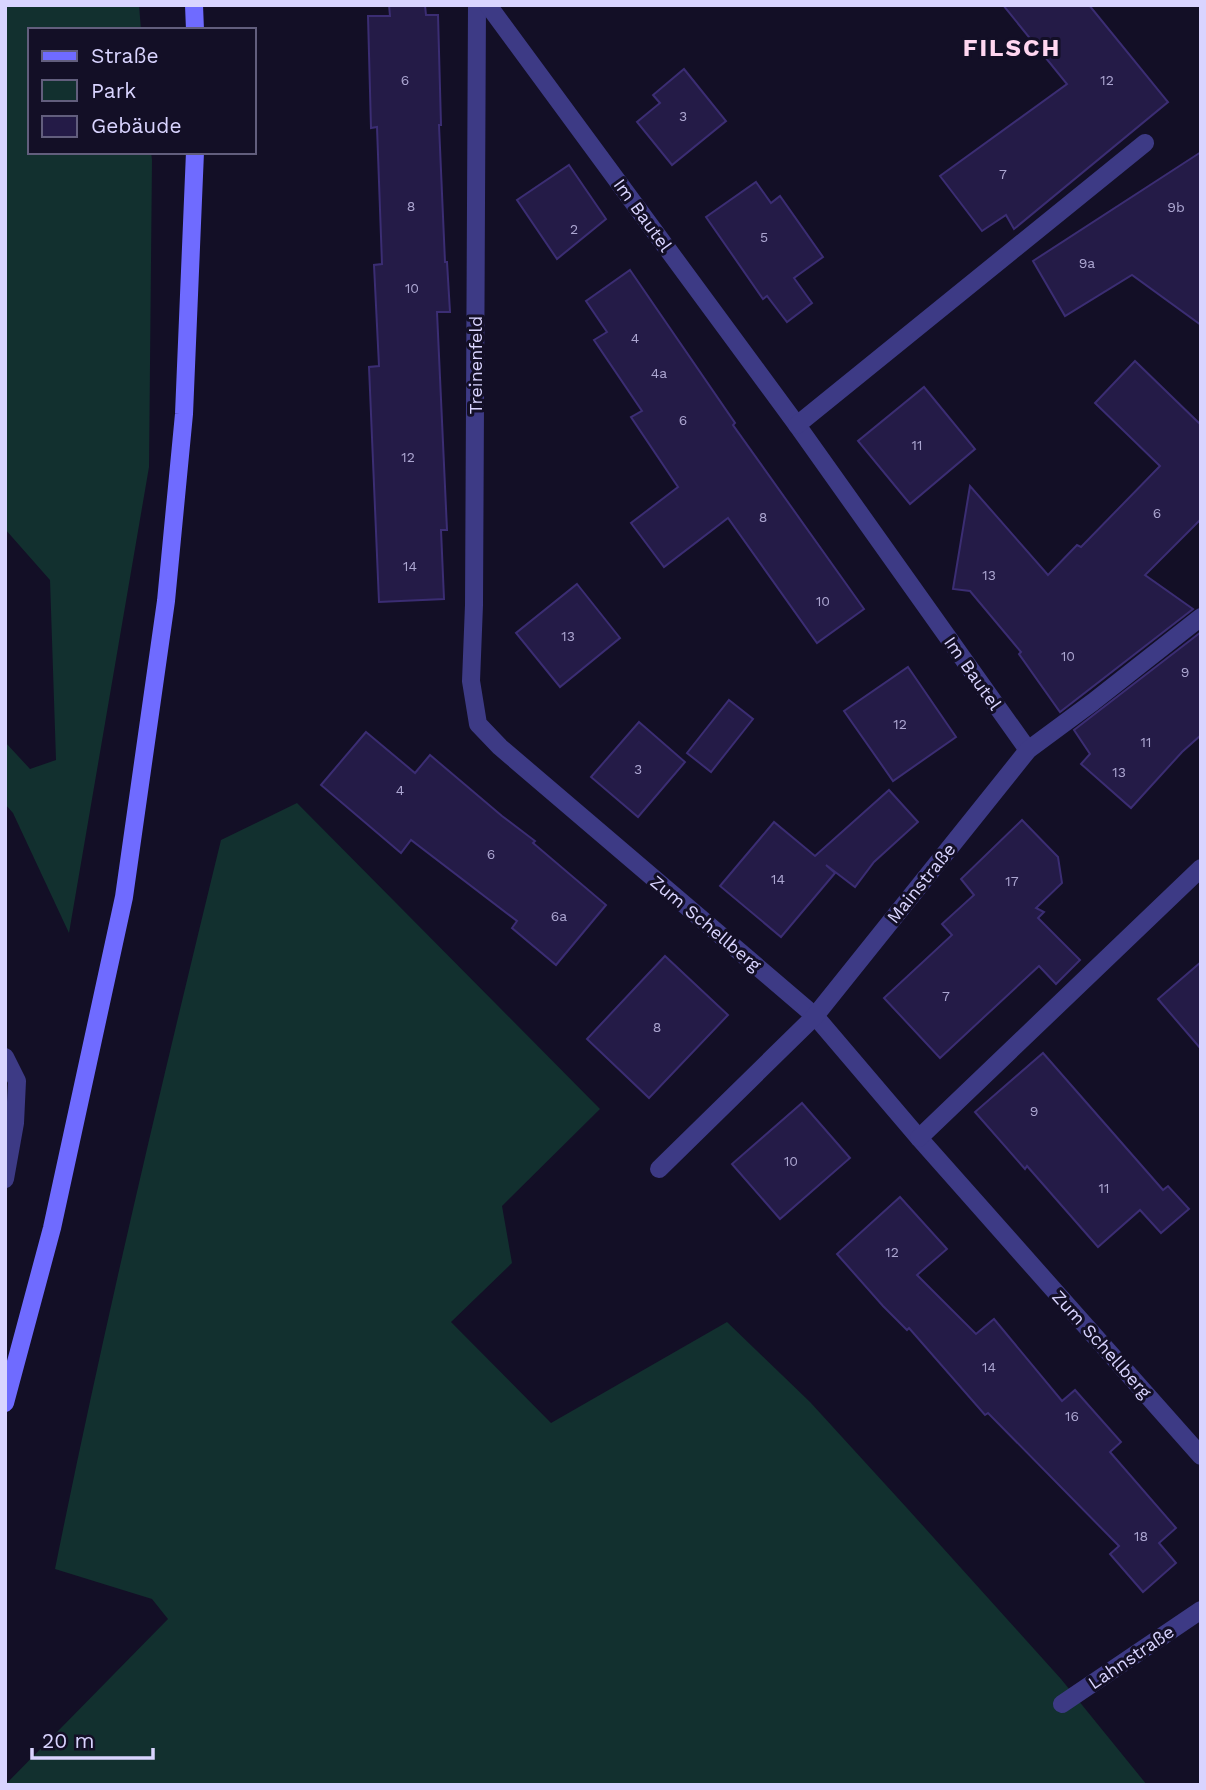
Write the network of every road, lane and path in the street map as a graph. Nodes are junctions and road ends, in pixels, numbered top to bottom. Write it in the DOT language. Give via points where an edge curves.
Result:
graph roads {
  1 [pos="194,5"];
  2 [pos="477,5"];
  3 [pos="488,5"];
  4 [pos="195,28"];
  5 [pos="1144,142"];
  6 [pos="195,154"];
  7 [pos="797,425"];
  8 [pos="1201,617"];
  9 [pos="478,724"];
  10 [pos="1028,750"];
  11 [pos="1201,867"];
  12 [pos="815,1016"];
  13 [pos="5,1057"];
  14 [pos="919,1138"];
  15 [pos="659,1169"];
  16 [pos="5,1179"];
  17 [pos="5,1403"];
  18 [pos="1201,1456"];
  19 [pos="1201,1610"];
  20 [pos="1062,1704"];
  1 -- 4 [label="main road"];
  2 -- 9 [label="street, Treinenfeld" via="471,681"];
  3 -- 7 [label="street, Im Bautel"];
  5 -- 7 [label="street"];
  6 -- 17 [label="main road" via="176,498 124,897 52,1228"];
  7 -- 10 [label="street, Im Bautel"];
  8 -- 10 [label="street, Mainstraße"];
  9 -- 12 [label="street, Zum Schellberg"];
  10 -- 12 [label="street, Mainstraße"];
  11 -- 14 [label="street"];
  12 -- 14 [label="street, Zum Schellberg"];
  12 -- 15 [label="street, Mainstraße"];
  13 -- 16 [label="street" via="16,1081 15,1123"];
  14 -- 18 [label="street, Zum Schellberg"];
  19 -- 20 [label="street, Lahnstraße"];
}
